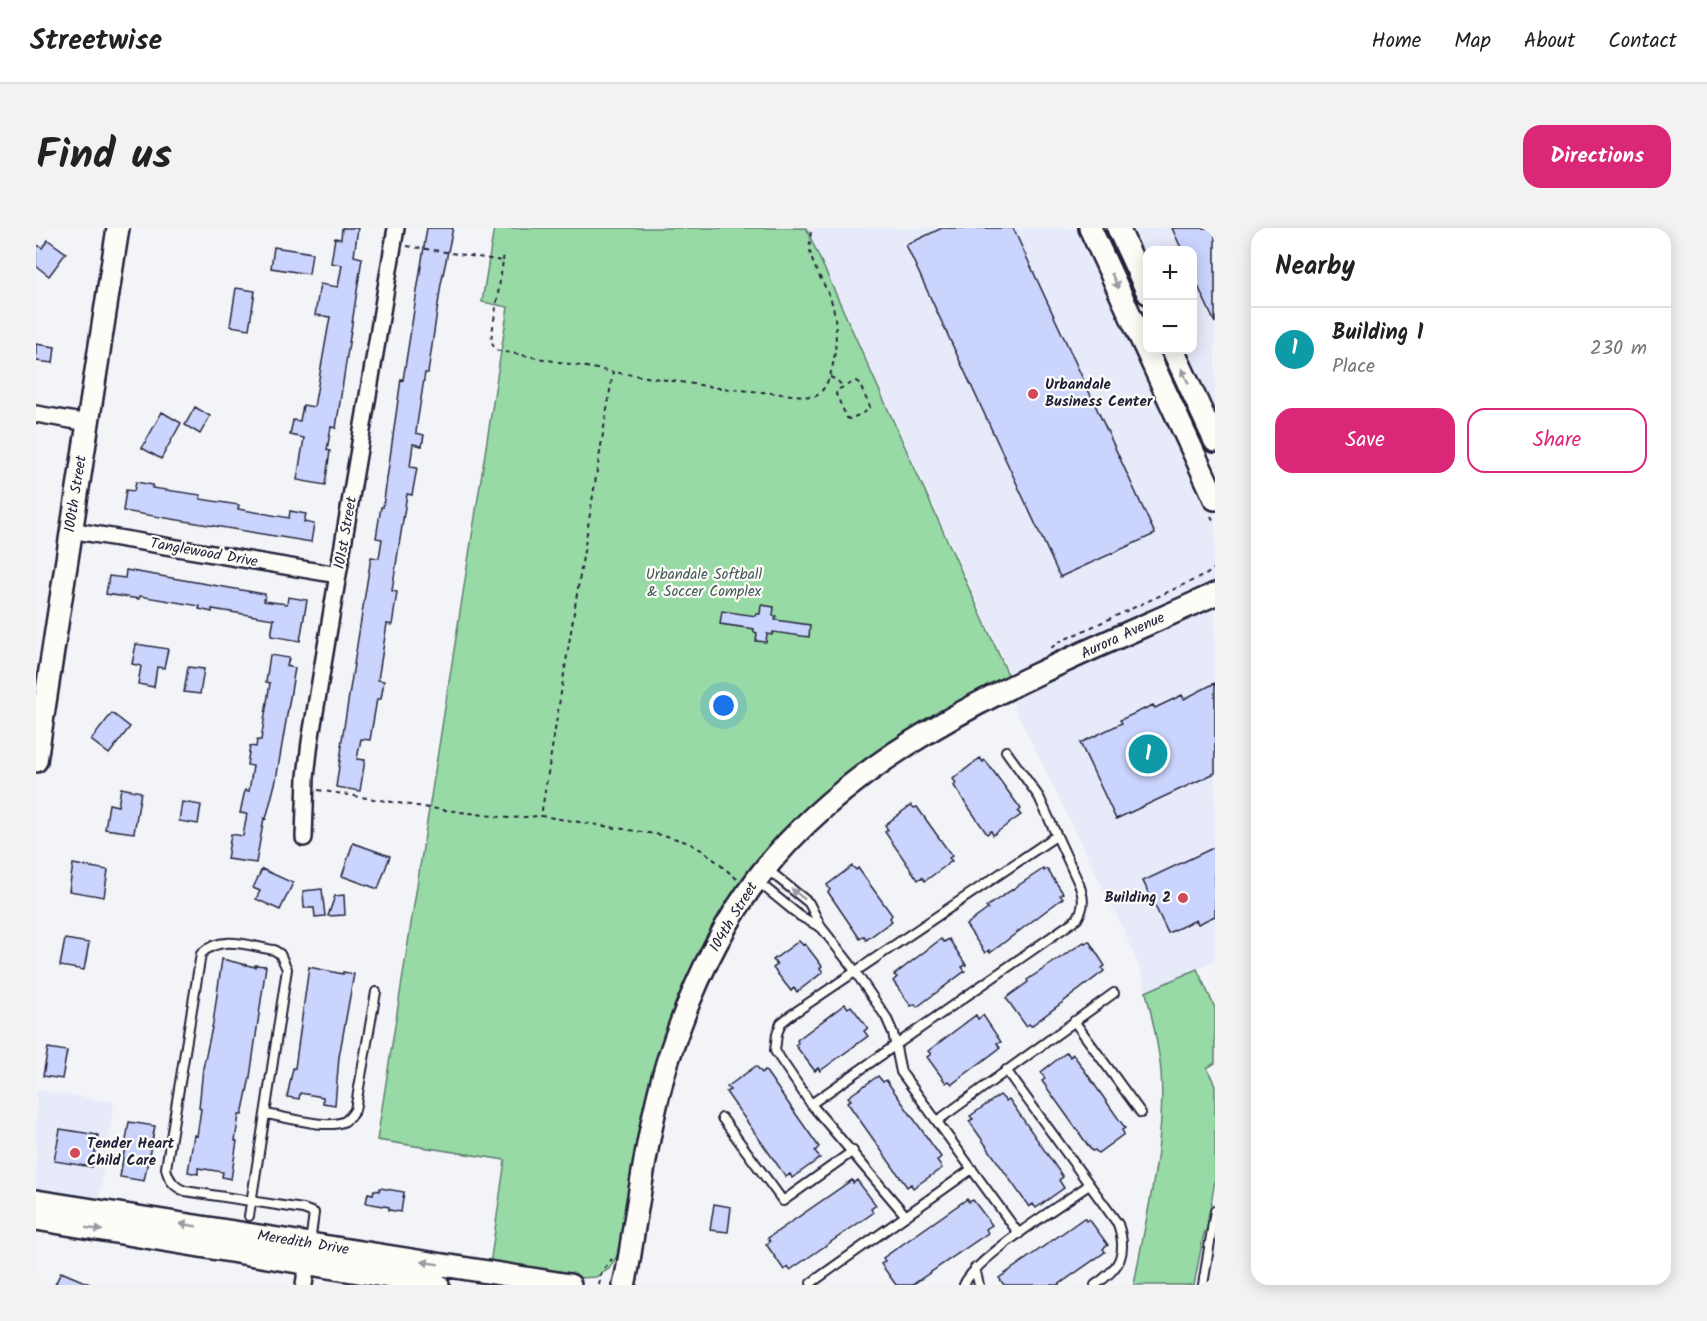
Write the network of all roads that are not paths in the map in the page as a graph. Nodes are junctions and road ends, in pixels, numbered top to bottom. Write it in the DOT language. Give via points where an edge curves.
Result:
graph roads {
  1 [pos="118,228"];
  2 [pos="396,228"];
  3 [pos="1090,228"];
  4 [pos="1118,228"];
  5 [pos="1143,282"];
  6 [pos="1175,354"];
  7 [pos="36,414"];
  8 [pos="87,423"];
  9 [pos="1215,441"];
  10 [pos="1215,499"];
  11 [pos="70,530"];
  12 [pos="339,575"];
  13 [pos="1215,594"];
  14 [pos="1032,678"];
  15 [pos="1006,751"];
  16 [pos="36,760"];
  17 [pos="1056,836"];
  18 [pos="304,838"];
  19 [pos="753,877"];
  20 [pos="820,927"];
  21 [pos="855,973"];
  22 [pos="376,992"];
  23 [pos="1114,993"];
  24 [pos="1074,1021"];
  25 [pos="896,1046"];
  26 [pos="1006,1070"];
  27 [pos="811,1104"];
  28 [pos="1141,1113"];
  29 [pos="266,1114"];
  30 [pos="722,1118"];
  31 [pos="937,1121"];
  32 [pos="853,1151"];
  33 [pos="972,1169"];
  34 [pos="1089,1185"];
  35 [pos="36,1201"];
  36 [pos="251,1202"];
  37 [pos="1215,1212"];
  38 [pos="249,1216"];
  39 [pos="906,1216"];
  40 [pos="36,1220"];
  41 [pos="1019,1234"];
  42 [pos="309,1254"];
  43 [pos="975,1268"];
  44 [pos="811,1282"];
  45 [pos="304,1285"];
  46 [pos="438,1285"];
  47 [pos="570,1285"];
  48 [pos="624,1285"];
  49 [pos="964,1285"];
  50 [pos="979,1285"];
  51 [pos="1095,1285"];
  52 [pos="1203,1285"];
  1 -- 8 [label="street, 100th Street"];
  2 -- 12 [label="street, 101st Street"];
  3 -- 10 [label="street, one-way"];
  4 -- 5 [label="street"];
  9 -- 6 [label="street, one-way"];
  7 -- 8 [label="street"];
  8 -- 11 [label="street, 100th Street"];
  11 -- 12 [label="street, Tanglewood Drive"];
  11 -- 16 [label="street, 100th Street"];
  12 -- 18 [label="street, 101st Street" via="310,742"];
  13 -- 14 [label="street, Aurora Avenue"];
  14 -- 19 [label="street, 104th Street" via="947,720 882,761 813,818"];
  15 -- 17 [label="lane" via="1039,797"];
  17 -- 21 [label="lane"];
  17 -- 25 [label="lane" via="1083,896 1083,909 1077,920"];
  19 -- 20 [label="lane" via="800,916"];
  20 -- 19 [label="lane, one-way" via="809,903"];
  19 -- 48 [label="street, 104th Street" via="689,1003 668,1061 648,1143"];
  20 -- 21 [label="lane"];
  21 -- 25 [label="lane" via="886,1017"];
  21 -- 27 [label="lane" via="791,1015 781,1023 777,1034 775,1051"];
  22 -- 29 [label="lane" via="355,1110 350,1117 331,1124"];
  23 -- 24 [label="lane"];
  24 -- 26 [label="lane"];
  24 -- 28 [label="lane"];
  25 -- 27 [label="lane"];
  25 -- 31 [label="lane" via="902,1072"];
  26 -- 31 [label="lane"];
  26 -- 34 [label="lane"];
  27 -- 32 [label="lane"];
  29 -- 36 [label="lane"];
  29 -- 36 [label="lane" via="287,969 274,950 214,944 201,954 166,1168 171,1182 185,1191"];
  30 -- 32 [label="lane" via="783,1202"];
  31 -- 33 [label="lane"];
  32 -- 39 [label="lane"];
  33 -- 39 [label="lane"];
  33 -- 41 [label="lane"];
  34 -- 41 [label="lane"];
  34 -- 51 [label="lane" via="1118,1224 1123,1239 1122,1252 1111,1274"];
  42 -- 35 [label="street, Meredith Drive, one-way"];
  36 -- 38 [label="lane"];
  36 -- 42 [label="lane" via="314,1213"];
  37 -- 52 [label="lane"];
  39 -- 44 [label="lane"];
  40 -- 42 [label="street, Meredith Drive, one-way"];
  41 -- 43 [label="lane"];
  42 -- 45 [label="street"];
  42 -- 46 [label="street, Meredith Drive"];
  47 -- 42 [label="street, Meredith Drive, one-way"];
  43 -- 49 [label="lane"];
  43 -- 50 [label="lane"];
}
